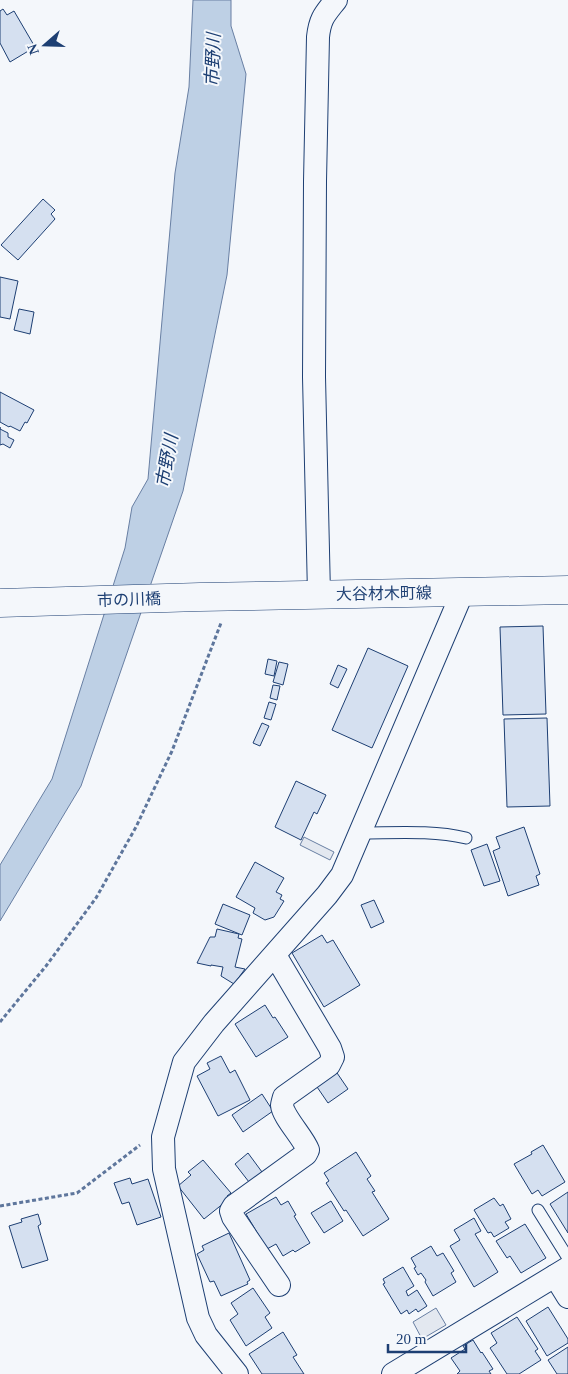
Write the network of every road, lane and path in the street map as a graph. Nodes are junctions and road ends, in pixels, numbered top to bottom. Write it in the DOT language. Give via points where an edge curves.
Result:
graph roads {
  1 [pos="336,0"];
  2 [pos="568,590"];
  3 [pos="464,591"];
  4 [pos="319,594"];
  5 [pos="200,596"];
  6 [pos="231,596"];
  7 [pos="0,603"];
  8 [pos="360,833"];
  9 [pos="466,838"];
  10 [pos="275,955"];
  11 [pos="0,1022"];
  12 [pos="166,1125"];
  13 [pos="0,1206"];
  14 [pos="538,1210"];
  15 [pos="564,1267"];
  16 [pos="279,1285"];
  17 [pos="568,1296"];
  18 [pos="237,1374"];
  19 [pos="393,1374"];
  1 -- 4 [label="street" via="320,23 318,36 314,377"];
  2 -- 3 [label="main road, 大谷材木町線"];
  3 -- 4 [label="main road, 大谷材木町線"];
  3 -- 8 [label="street"];
  4 -- 6 [label="main road, 大谷材木町線"];
  5 -- 6 [label="main road, 大谷材木町線"];
  5 -- 7 [label="main road, 市の川橋"];
  6 -- 11 [label="path" via="172,752 136,827 96,898"];
  8 -- 9 [label="lane"];
  8 -- 10 [label="street" via="342,875"];
  10 -- 12 [label="street" via="184,1062"];
  10 -- 16 [label="street" via="333,1057 329,1064 284,1097 282,1104 285,1114 306,1144 306,1154 232,1210 233,1217"];
  12 -- 13 [label="path" via="77,1194"];
  12 -- 18 [label="street" via="164,1169 198,1318 206,1335"];
  14 -- 15 [label="lane"];
  15 -- 17 [label="street"];
  15 -- 19 [label="street"];
}
